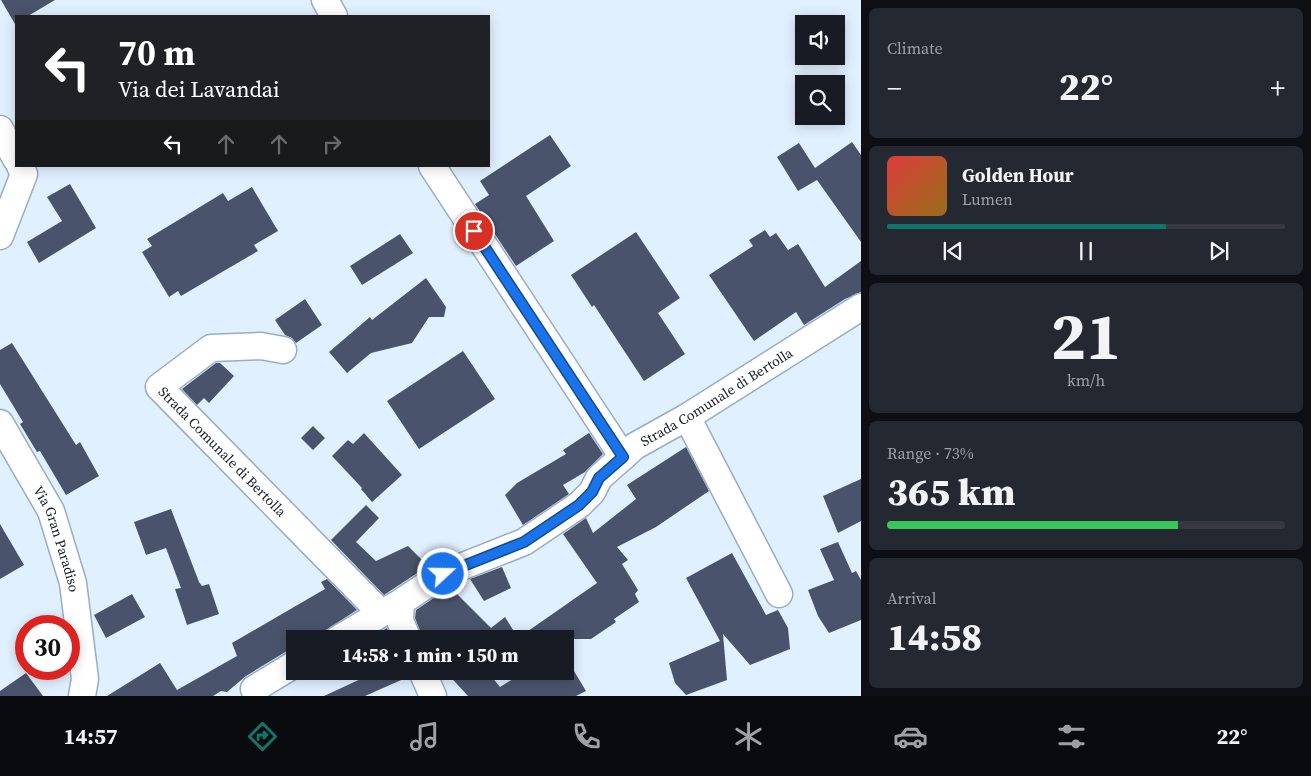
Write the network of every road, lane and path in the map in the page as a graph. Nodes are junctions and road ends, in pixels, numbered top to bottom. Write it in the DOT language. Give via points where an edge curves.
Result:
graph roads {
  1 [pos="0,129"];
  2 [pos="15,152"];
  3 [pos="25,167"];
  4 [pos="433,167"];
  5 [pos="0,236"];
  6 [pos="861,307"];
  7 [pos="283,350"];
  8 [pos="687,417"];
  9 [pos="0,423"];
  10 [pos="623,457"];
  11 [pos="779,594"];
  12 [pos="391,608"];
  13 [pos="353,630"];
  14 [pos="404,630"];
  15 [pos="286,669"];
  16 [pos="426,680"];
  17 [pos="254,688"];
  18 [pos="82,696"];
  19 [pos="433,696"];
  1 -- 2 [label="street"];
  3 -- 5 [label="street"];
  4 -- 10 [label="street"];
  6 -- 8 [label="street, Strada Comunale di Bertolla"];
  7 -- 12 [label="street, Strada Comunale di Bertolla" via="261,346 211,348 160,387"];
  8 -- 10 [label="street, Strada Comunale di Bertolla" via="635,446"];
  8 -- 11 [label="street, Strada Comunale di Bertolla"];
  9 -- 18 [label="street, Via Gran Paradiso" via="51,511 73,583 85,679"];
  10 -- 12 [label="street, Strada Comunale di Bertolla" via="599,478 592,492 579,505 524,542 443,574"];
  12 -- 13 [label="street, Strada Comunale di Bertolla"];
  12 -- 14 [label="street"];
  15 -- 17 [label="street"];
  16 -- 19 [label="street"];
}
